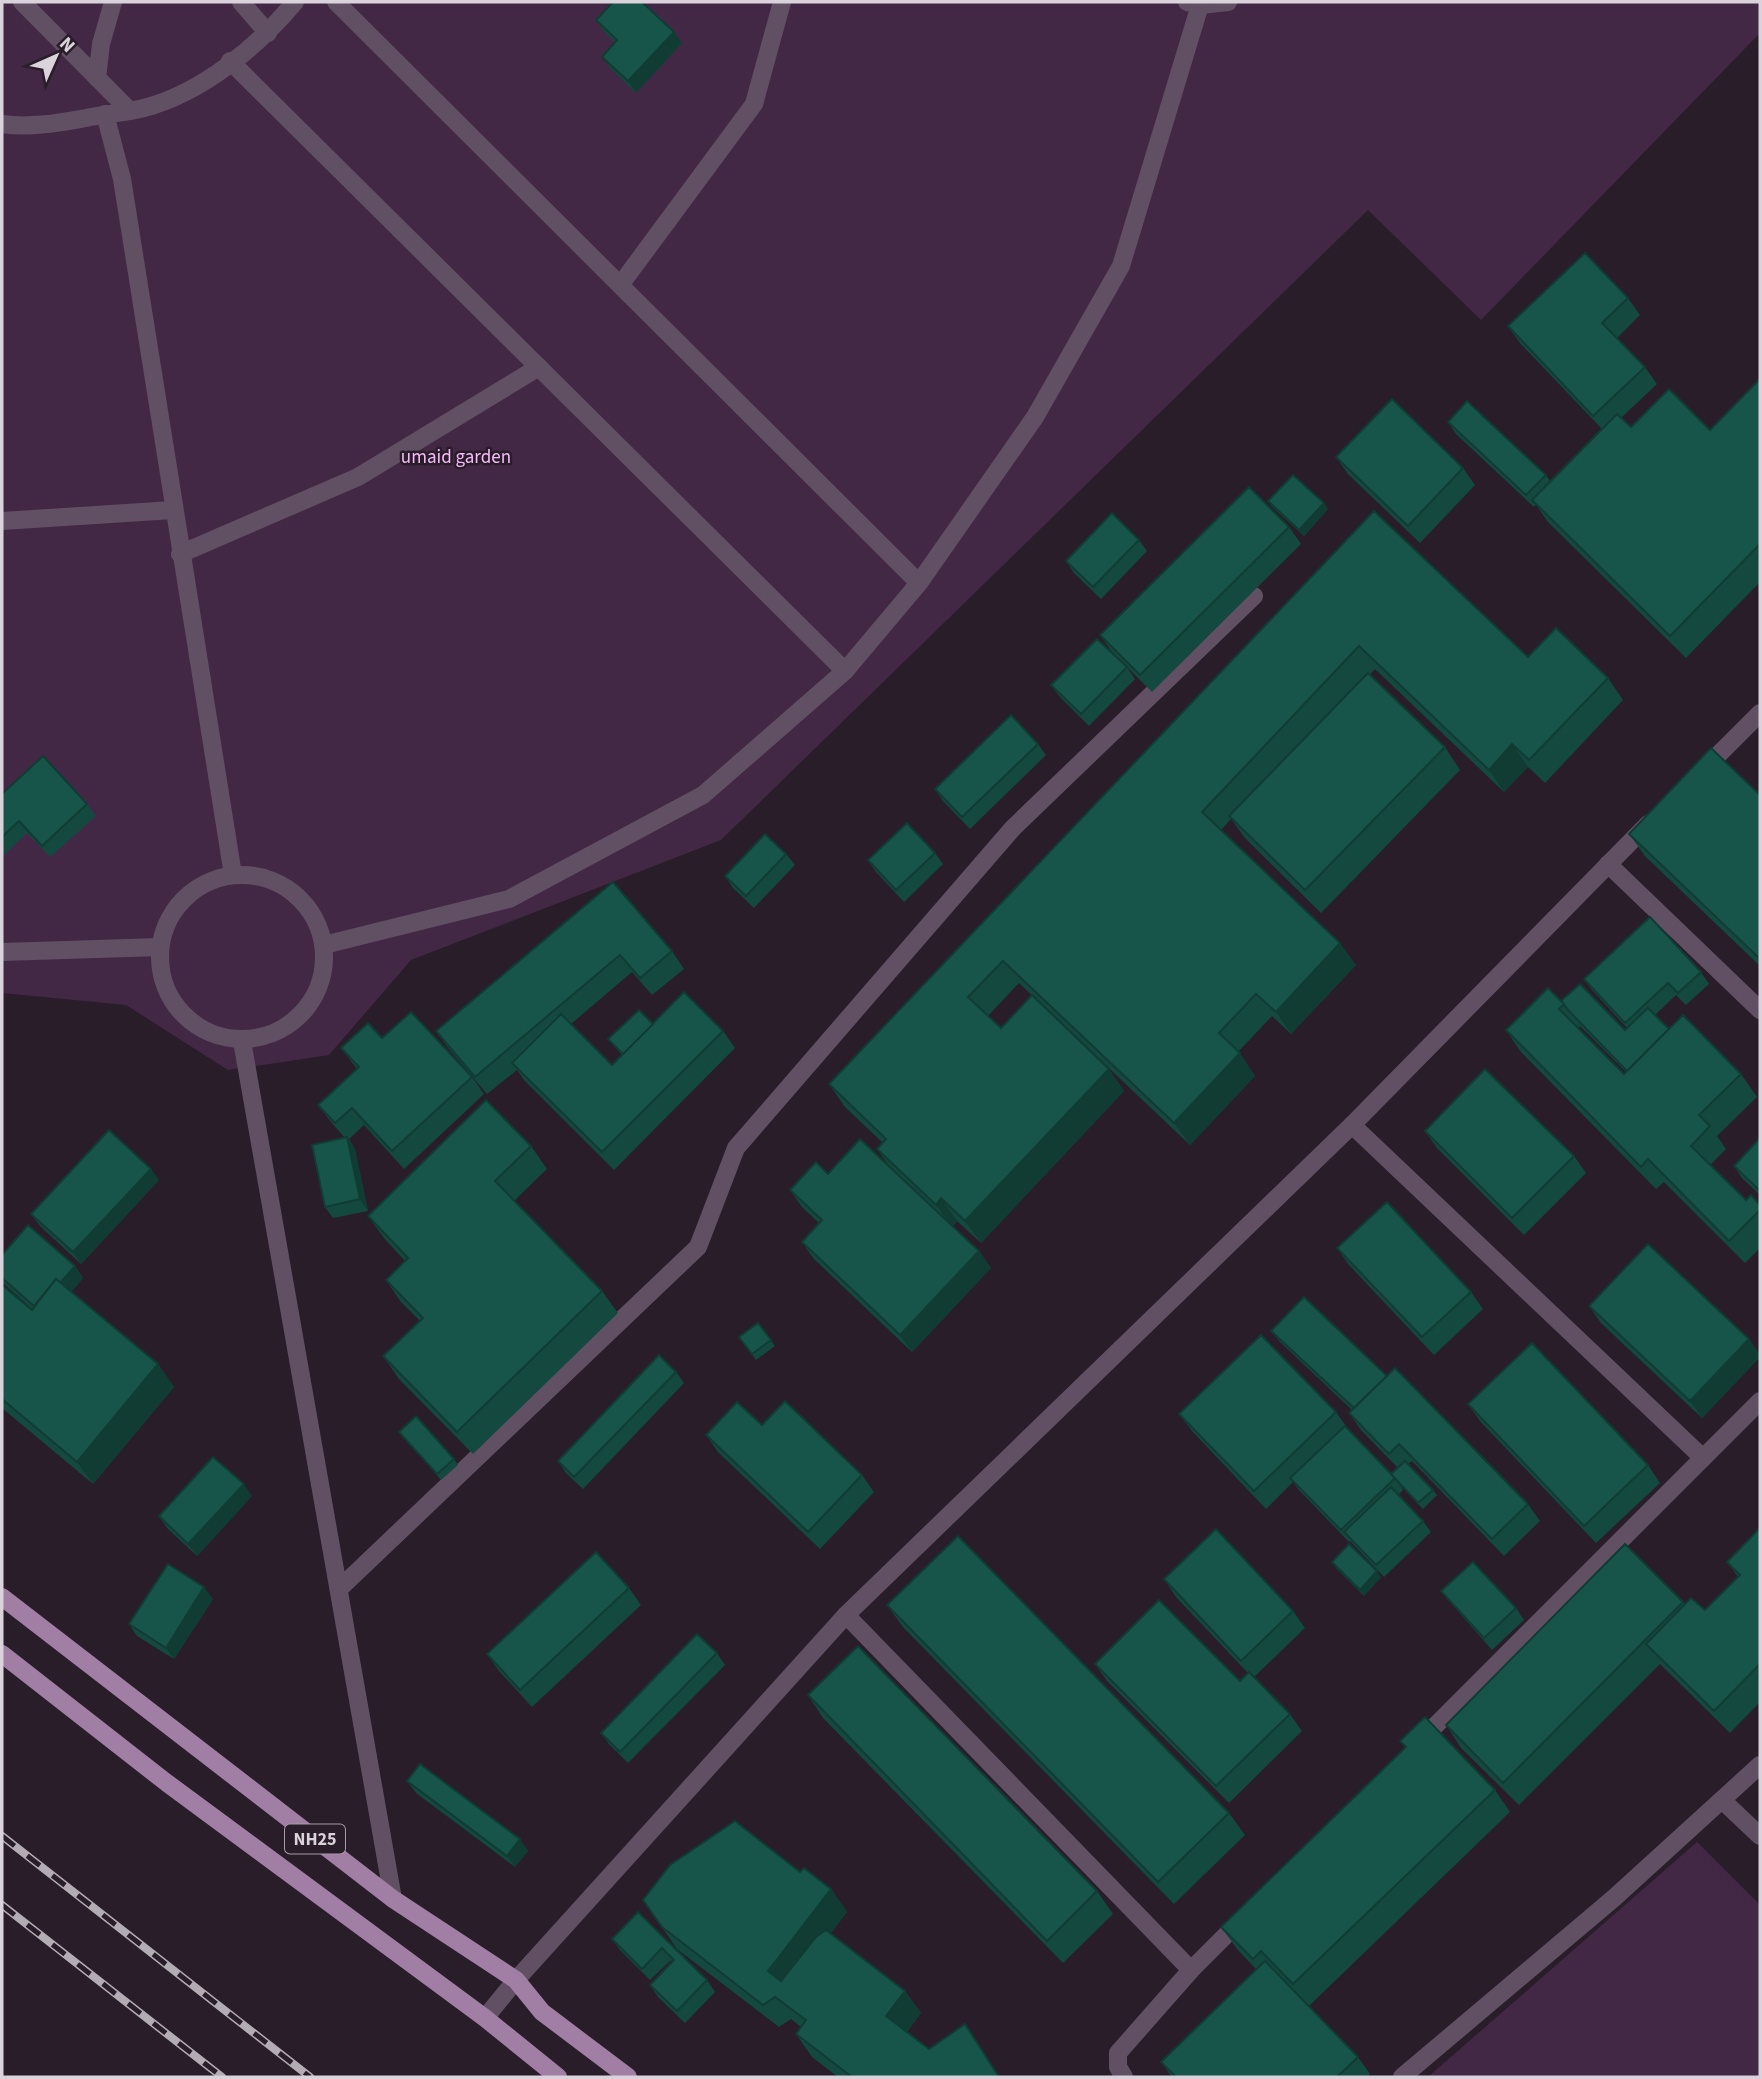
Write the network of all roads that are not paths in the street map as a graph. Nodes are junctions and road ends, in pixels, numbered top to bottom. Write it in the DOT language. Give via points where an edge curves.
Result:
graph roads {
  1 [pos="22,2"];
  2 [pos="113,2"];
  3 [pos="241,2"];
  4 [pos="295,2"];
  5 [pos="336,2"];
  6 [pos="782,2"];
  7 [pos="1228,2"];
  8 [pos="1194,3"];
  9 [pos="268,33"];
  10 [pos="230,61"];
  11 [pos="97,78"];
  12 [pos="130,111"];
  13 [pos="105,114"];
  14 [pos="2,124"];
  15 [pos="621,284"];
  16 [pos="539,367"];
  17 [pos="173,510"];
  18 [pos="2,521"];
  19 [pos="180,554"];
  20 [pos="919,583"];
  21 [pos="1254,596"];
  22 [pos="845,671"];
  23 [pos="1760,713"];
  24 [pos="1693,779"];
  25 [pos="1665,808"];
  26 [pos="1608,864"];
  27 [pos="233,875"];
  28 [pos="324,945"];
  29 [pos="160,947"];
  30 [pos="2,952"];
  31 [pos="1760,1010"];
  32 [pos="242,1041"];
  33 [pos="1352,1125"];
  34 [pos="1760,1401"];
  35 [pos="1703,1458"];
  36 [pos="339,1589"];
  37 [pos="2,1597"];
  38 [pos="846,1615"];
  39 [pos="2,1654"];
  40 [pos="1408,1754"];
  41 [pos="1760,1765"];
  42 [pos="1723,1801"];
  43 [pos="1760,1836"];
  44 [pos="393,1899"];
  45 [pos="1260,1901"];
  46 [pos="1191,1970"];
  47 [pos="516,1980"];
  48 [pos="485,2018"];
  49 [pos="558,2077"];
  50 [pos="628,2077"];
  51 [pos="1124,2077"];
  52 [pos="1402,2077"];
  1 -- 11 [label="street"];
  2 -- 11 [label="street"];
  3 -- 9 [label="street"];
  4 -- 9 [label="street"];
  5 -- 15 [label="street"];
  6 -- 15 [label="street" via="754,104"];
  7 -- 8 [label="street"];
  8 -- 20 [label="street" via="1121,266 1035,417"];
  9 -- 10 [label="street"];
  10 -- 12 [label="street" via="194,86"];
  10 -- 16 [label="street"];
  11 -- 12 [label="street"];
  12 -- 13 [label="street"];
  13 -- 14 [label="street" via="29,127"];
  13 -- 17 [label="street" via="122,179"];
  15 -- 20 [label="street"];
  16 -- 19 [label="street" via="358,477"];
  16 -- 22 [label="street"];
  17 -- 18 [label="street"];
  17 -- 19 [label="street"];
  19 -- 27 [label="street"];
  20 -- 22 [label="street"];
  21 -- 36 [label="street" via="1013,828 736,1148 698,1247"];
  22 -- 28 [label="street" via="703,795 509,899"];
  23 -- 24 [label="street"];
  25 -- 26 [label="street"];
  26 -- 31 [label="street"];
  26 -- 33 [label="street"];
  27 -- 28 [label="street" via="261,877 290,889 311,910"];
  27 -- 29 [label="street" via="203,884 185,898 167,922"];
  28 -- 32 [label="street" via="323,976 302,1015 277,1033"];
  29 -- 30 [label="street"];
  29 -- 32 [label="street" via="163,979 174,1005 201,1029"];
  32 -- 36 [label="street"];
  33 -- 35 [label="street"];
  33 -- 38 [label="street"];
  34 -- 35 [label="street"];
  35 -- 40 [label="street"];
  36 -- 44 [label="street"];
  37 -- 44 [label="main road, NH25"];
  38 -- 46 [label="street"];
  38 -- 47 [label="street"];
  39 -- 48 [label="main road, NH25" via="167,1783"];
  41 -- 42 [label="street"];
  42 -- 43 [label="street"];
  42 -- 52 [label="street"];
  44 -- 47 [label="main road, NH25"];
  45 -- 46 [label="street"];
  46 -- 51 [label="street" via="1118,2053"];
  47 -- 48 [label="street"];
  47 -- 50 [label="main road, NH25" via="542,2012"];
  48 -- 49 [label="main road, NH25"];
}
